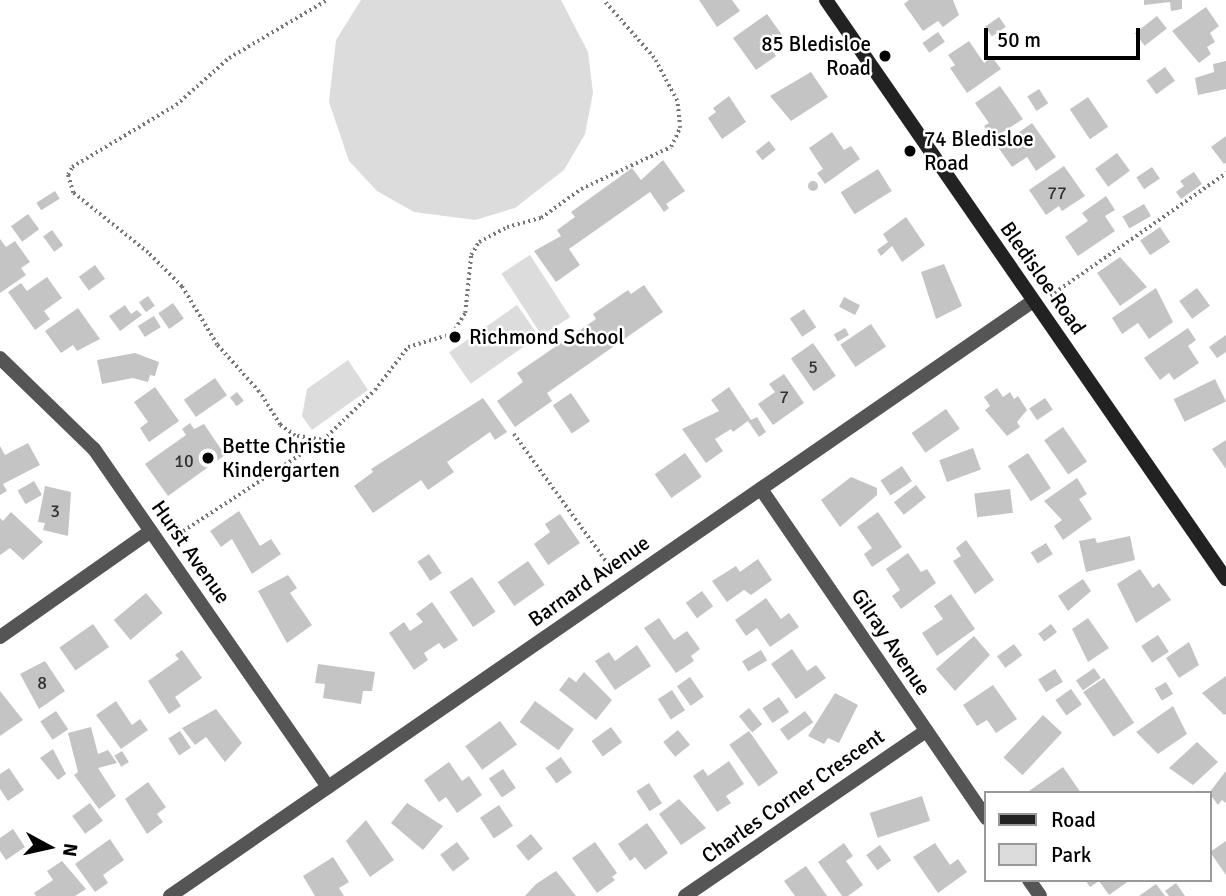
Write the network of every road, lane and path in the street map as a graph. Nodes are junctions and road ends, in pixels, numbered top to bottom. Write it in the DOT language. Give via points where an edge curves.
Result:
graph roads {
  1 [pos="327,0"];
  2 [pos="603,0"];
  3 [pos="826,0"];
  4 [pos="1226,173"];
  5 [pos="1034,303"];
  6 [pos="0,358"];
  7 [pos="514,434"];
  8 [pos="323,440"];
  9 [pos="761,489"];
  10 [pos="151,531"];
  11 [pos="163,548"];
  12 [pos="1226,579"];
  13 [pos="622,584"];
  14 [pos="0,637"];
  15 [pos="926,731"];
  16 [pos="328,788"];
  17 [pos="984,815"];
  18 [pos="170,896"];
  19 [pos="685,896"];
  1 -- 8 [label="path" via="229,58 176,105 72,167 68,176 73,194 148,253 182,287 229,362 259,391 280,425 295,436"];
  2 -- 8 [label="path" via="654,58 677,101 682,116 671,147 581,190 541,218 507,227 479,242 471,255 462,324 452,334 408,346 375,390"];
  3 -- 5 [label="street, Bledisloe Road"];
  4 -- 5 [label="path"];
  5 -- 9 [label="street, Barnard Avenue"];
  5 -- 12 [label="street, Bledisloe Road"];
  6 -- 10 [label="street, Hurst Avenue" via="94,449"];
  7 -- 13 [label="path"];
  8 -- 11 [label="path"];
  9 -- 13 [label="street, Barnard Avenue"];
  9 -- 15 [label="street, Gilray Avenue"];
  10 -- 11 [label="street, Hurst Avenue"];
  10 -- 14 [label="street"];
  11 -- 16 [label="street, Hurst Avenue"];
  13 -- 16 [label="street, Barnard Avenue"];
  15 -- 17 [label="street, Gilray Avenue"];
  15 -- 19 [label="street, Charles Corner Crescent"];
  16 -- 18 [label="street, Barnard Avenue"];
}
